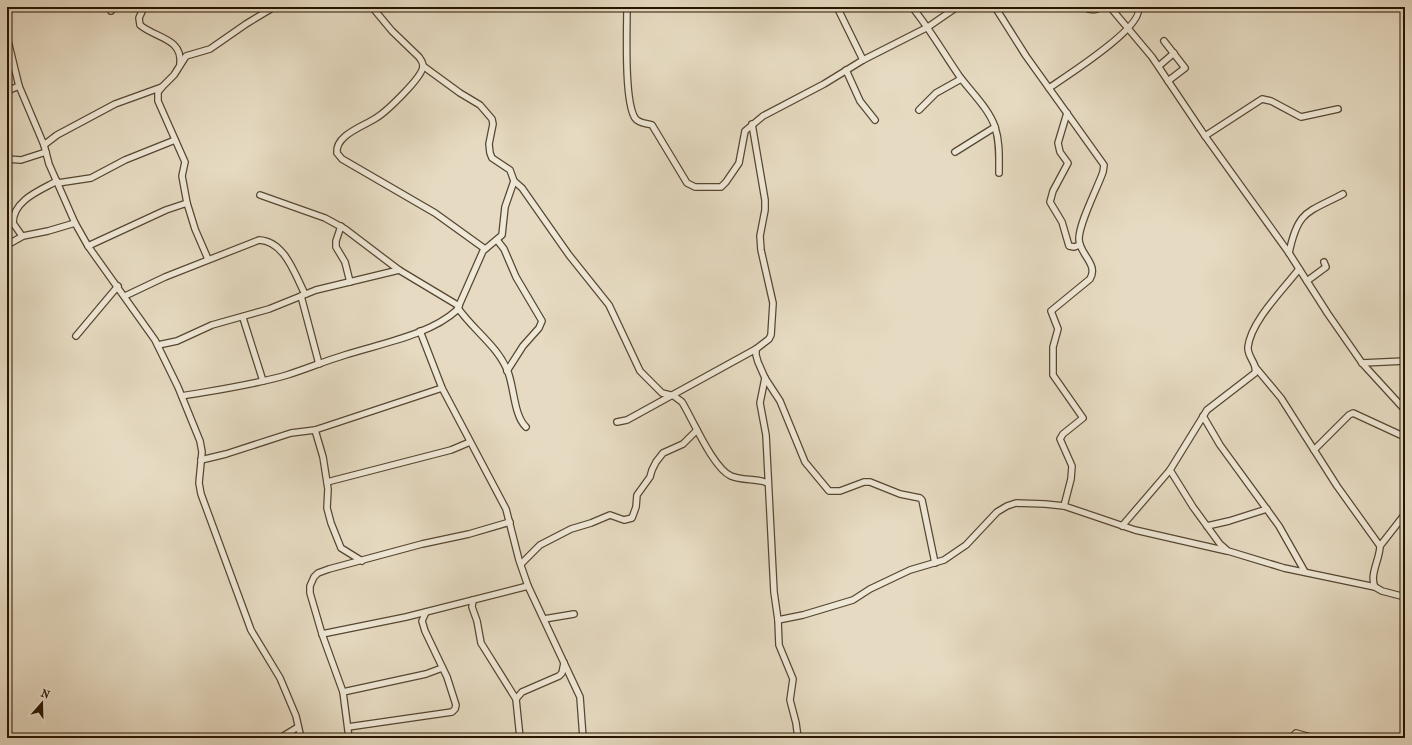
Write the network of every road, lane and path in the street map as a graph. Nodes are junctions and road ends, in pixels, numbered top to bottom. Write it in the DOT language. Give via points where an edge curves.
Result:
graph roads {
  1 [pos="144,7"];
  2 [pos="274,7"];
  3 [pos="372,7"];
  4 [pos="627,7"];
  5 [pos="837,7"];
  6 [pos="912,7"];
  7 [pos="957,7"];
  8 [pos="995,7"];
  9 [pos="1083,7"];
  10 [pos="1101,7"];
  11 [pos="1110,7"];
  12 [pos="1138,7"];
  13 [pos="928,27"];
  14 [pos="1128,27"];
  15 [pos="7,37"];
  16 [pos="1164,41"];
  17 [pos="1174,53"];
  18 [pos="863,60"];
  19 [pos="180,64"];
  20 [pos="423,66"];
  21 [pos="1158,66"];
  22 [pos="846,70"];
  23 [pos="962,79"];
  24 [pos="1168,81"];
  25 [pos="19,86"];
  26 [pos="162,87"];
  27 [pos="1049,88"];
  28 [pos="7,91"];
  29 [pos="1338,109"];
  30 [pos="919,110"];
  31 [pos="1067,113"];
  32 [pos="875,120"];
  33 [pos="752,124"];
  34 [pos="995,127"];
  35 [pos="1205,136"];
  36 [pos="175,140"];
  37 [pos="44,145"];
  38 [pos="46,152"];
  39 [pos="955,152"];
  40 [pos="7,159"];
  41 [pos="999,173"];
  42 [pos="514,181"];
  43 [pos="58,182"];
  44 [pos="1343,194"];
  45 [pos="260,195"];
  46 [pos="187,204"];
  47 [pos="75,222"];
  48 [pos="341,226"];
  49 [pos="22,236"];
  50 [pos="497,240"];
  51 [pos="7,245"];
  52 [pos="1080,245"];
  53 [pos="88,246"];
  54 [pos="484,249"];
  55 [pos="1289,253"];
  56 [pos="208,259"];
  57 [pos="1324,262"];
  58 [pos="399,270"];
  59 [pos="1299,270"];
  60 [pos="1306,281"];
  61 [pos="350,282"];
  62 [pos="118,286"];
  63 [pos="303,295"];
  64 [pos="125,296"];
  65 [pos="458,307"];
  66 [pos="243,318"];
  67 [pos="420,331"];
  68 [pos="76,336"];
  69 [pos="158,345"];
  70 [pos="756,349"];
  71 [pos="1405,360"];
  72 [pos="319,364"];
  73 [pos="1362,364"];
  74 [pos="1256,368"];
  75 [pos="508,371"];
  76 [pos="765,378"];
  77 [pos="263,381"];
  78 [pos="442,388"];
  79 [pos="182,396"];
  80 [pos="670,396"];
  81 [pos="1405,410"];
  82 [pos="1203,416"];
  83 [pos="617,422"];
  84 [pos="526,427"];
  85 [pos="315,430"];
  86 [pos="697,430"];
  87 [pos="1405,436"];
  88 [pos="470,442"];
  89 [pos="1314,450"];
  90 [pos="200,460"];
  91 [pos="1170,470"];
  92 [pos="327,482"];
  93 [pos="768,483"];
  94 [pos="1064,506"];
  95 [pos="1267,509"];
  96 [pos="1405,514"];
  97 [pos="510,522"];
  98 [pos="1122,526"];
  99 [pos="1207,526"];
  100 [pos="1380,546"];
  101 [pos="1228,551"];
  102 [pos="362,561"];
  103 [pos="935,563"];
  104 [pos="521,564"];
  105 [pos="1305,572"];
  106 [pos="528,586"];
  107 [pos="1375,587"];
  108 [pos="1405,597"];
  109 [pos="473,600"];
  110 [pos="426,612"];
  111 [pos="574,614"];
  112 [pos="544,619"];
  113 [pos="778,620"];
  114 [pos="322,634"];
  115 [pos="564,663"];
  116 [pos="442,668"];
  117 [pos="343,692"];
  118 [pos="516,698"];
  119 [pos="298,727"];
  120 [pos="348,727"];
  121 [pos="280,738"];
  122 [pos="301,738"];
  123 [pos="349,738"];
  124 [pos="520,738"];
  125 [pos="583,738"];
  126 [pos="798,738"];
  127 [pos="1291,738"];
  128 [pos="1314,738"];
  1 -- 19 [label="street" via="140,25 174,44 179,50"];
  2 -- 19 [label="street" via="242,26 210,50 186,56"];
  3 -- 20 [label="street" via="419,58"];
  4 -- 33 [label="street" via="628,89 634,117 654,127 687,183 700,187 724,185 739,163 745,131"];
  5 -- 18 [label="street"];
  6 -- 13 [label="street"];
  7 -- 13 [label="street"];
  8 -- 27 [label="street"];
  9 -- 10 [label="street" via="1092,10"];
  11 -- 14 [label="street"];
  12 -- 14 [label="street" via="1138,18"];
  13 -- 18 [label="street"];
  13 -- 23 [label="street"];
  14 -- 21 [label="street"];
  14 -- 27 [label="street" via="1098,55"];
  15 -- 25 [label="street"];
  16 -- 17 [label="street"];
  17 -- 21 [label="street"];
  17 -- 24 [label="street" via="1185,69"];
  18 -- 22 [label="street"];
  19 -- 26 [label="street" via="174,75"];
  20 -- 42 [label="street" via="480,105 490,116 490,153 492,158 510,170"];
  20 -- 54 [label="street" via="398,100 378,118 345,138 337,146 337,153 342,159 435,213"];
  21 -- 24 [label="street"];
  22 -- 32 [label="street" via="860,101"];
  22 -- 33 [label="street"];
  23 -- 30 [label="street" via="936,92"];
  23 -- 34 [label="street"];
  24 -- 35 [label="street"];
  25 -- 28 [label="street"];
  25 -- 37 [label="street"];
  26 -- 36 [label="street" via="158,92 158,101"];
  26 -- 37 [label="street" via="115,104"];
  27 -- 31 [label="street"];
  29 -- 35 [label="street" via="1301,117 1262,99"];
  31 -- 52 [label="street" via="1104,165 1100,182 1079,234"];
  31 -- 52 [label="street" via="1058,148 1068,162 1050,202 1062,222 1069,246"];
  33 -- 70 [label="street" via="765,200 760,236 761,250 773,303 770,338"];
  34 -- 39 [label="street"];
  34 -- 41 [label="street"];
  35 -- 55 [label="street"];
  36 -- 43 [label="street" via="126,160 92,178"];
  36 -- 46 [label="street" via="185,162 182,176"];
  37 -- 38 [label="street"];
  38 -- 40 [label="street" via="21,160"];
  38 -- 43 [label="street"];
  42 -- 50 [label="street" via="505,207 503,231"];
  42 -- 80 [label="street" via="522,188 608,305 640,371 662,393"];
  43 -- 47 [label="street"];
  43 -- 49 [label="street" via="22,203 13,223"];
  44 -- 55 [label="street" via="1308,212 1299,220"];
  45 -- 48 [label="street" via="322,216"];
  46 -- 53 [label="street" via="166,210"];
  46 -- 56 [label="street"];
  47 -- 49 [label="street" via="48,232"];
  47 -- 53 [label="street"];
  48 -- 58 [label="street"];
  48 -- 61 [label="street" via="336,247 345,262"];
  49 -- 51 [label="street"];
  50 -- 54 [label="street"];
  50 -- 75 [label="street" via="542,321"];
  52 -- 94 [label="street" via="1093,269 1090,279 1051,311 1058,329 1053,347 1054,375 1083,418 1060,439 1072,466"];
  53 -- 62 [label="street"];
  54 -- 65 [label="street"];
  55 -- 59 [label="street"];
  56 -- 63 [label="street" via="259,240 268,242 276,246 287,260"];
  56 -- 64 [label="street"];
  57 -- 60 [label="street" via="1325,268"];
  58 -- 61 [label="street"];
  58 -- 65 [label="street"];
  59 -- 60 [label="street"];
  59 -- 74 [label="street" via="1255,327 1248,351"];
  60 -- 73 [label="street"];
  61 -- 63 [label="street"];
  62 -- 64 [label="street"];
  62 -- 68 [label="street"];
  63 -- 66 [label="street"];
  63 -- 72 [label="street"];
  64 -- 69 [label="street"];
  65 -- 67 [label="street" via="452,315"];
  65 -- 75 [label="street" via="465,318 496,350"];
  66 -- 69 [label="street" via="212,325 177,341"];
  66 -- 77 [label="street"];
  67 -- 72 [label="street" via="387,344"];
  67 -- 78 [label="street"];
  69 -- 79 [label="street"];
  70 -- 76 [label="street"];
  70 -- 80 [label="street"];
  71 -- 73 [label="street"];
  72 -- 77 [label="street"];
  73 -- 81 [label="street"];
  74 -- 82 [label="street" via="1254,375 1214,404"];
  74 -- 89 [label="street" via="1281,398"];
  75 -- 84 [label="street" via="516,408"];
  76 -- 93 [label="street" via="760,403 766,435"];
  76 -- 103 [label="street" via="780,401 805,462 829,491 840,491 870,482 922,500"];
  77 -- 79 [label="street"];
  78 -- 85 [label="street"];
  78 -- 88 [label="street"];
  79 -- 90 [label="street" via="200,441"];
  80 -- 83 [label="street" via="627,420"];
  80 -- 86 [label="street" via="682,402"];
  82 -- 91 [label="street"];
  82 -- 95 [label="street" via="1220,446"];
  85 -- 90 [label="street" via="291,433"];
  85 -- 92 [label="street"];
  86 -- 93 [label="street" via="723,472 738,478"];
  86 -- 104 [label="street" via="683,444 662,453 650,478 637,495 632,518 624,520 610,515 571,529 540,545"];
  87 -- 89 [label="street" via="1353,413"];
  88 -- 92 [label="street" via="451,450"];
  88 -- 97 [label="street" via="506,509"];
  89 -- 100 [label="street"];
  90 -- 119 [label="street" via="201,494 216,536 251,630 280,678"];
  91 -- 98 [label="street"];
  91 -- 99 [label="street"];
  92 -- 102 [label="street" via="327,508 341,548"];
  93 -- 113 [label="street"];
  94 -- 98 [label="street"];
  94 -- 103 [label="street" via="1029,503 1007,506 987,521 966,545"];
  95 -- 99 [label="street"];
  95 -- 105 [label="street" via="1293,548"];
  96 -- 100 [label="street"];
  97 -- 102 [label="street"];
  97 -- 104 [label="street"];
  98 -- 101 [label="street"];
  99 -- 101 [label="street"];
  100 -- 107 [label="street" via="1373,579"];
  101 -- 105 [label="street"];
  102 -- 114 [label="street" via="318,573 314,577 310,593"];
  103 -- 113 [label="street" via="910,570 853,600"];
  104 -- 106 [label="street"];
  105 -- 107 [label="street"];
  106 -- 109 [label="street"];
  106 -- 112 [label="street"];
  107 -- 108 [label="street"];
  109 -- 110 [label="street"];
  109 -- 118 [label="street" via="472,607 481,643"];
  110 -- 114 [label="street"];
  110 -- 116 [label="street" via="422,621"];
  111 -- 112 [label="street"];
  112 -- 115 [label="street"];
  113 -- 126 [label="street" via="779,645 793,679 790,700"];
  114 -- 117 [label="street"];
  115 -- 118 [label="street" via="559,676 522,692"];
  115 -- 125 [label="street" via="580,697"];
  116 -- 117 [label="street" via="426,674"];
  116 -- 120 [label="street" via="456,705 454,711"];
  117 -- 120 [label="street"];
  118 -- 124 [label="street"];
  119 -- 121 [label="street"];
  119 -- 122 [label="street"];
  120 -- 123 [label="street"];
  127 -- 128 [label="street" via="1296,733"];
}
